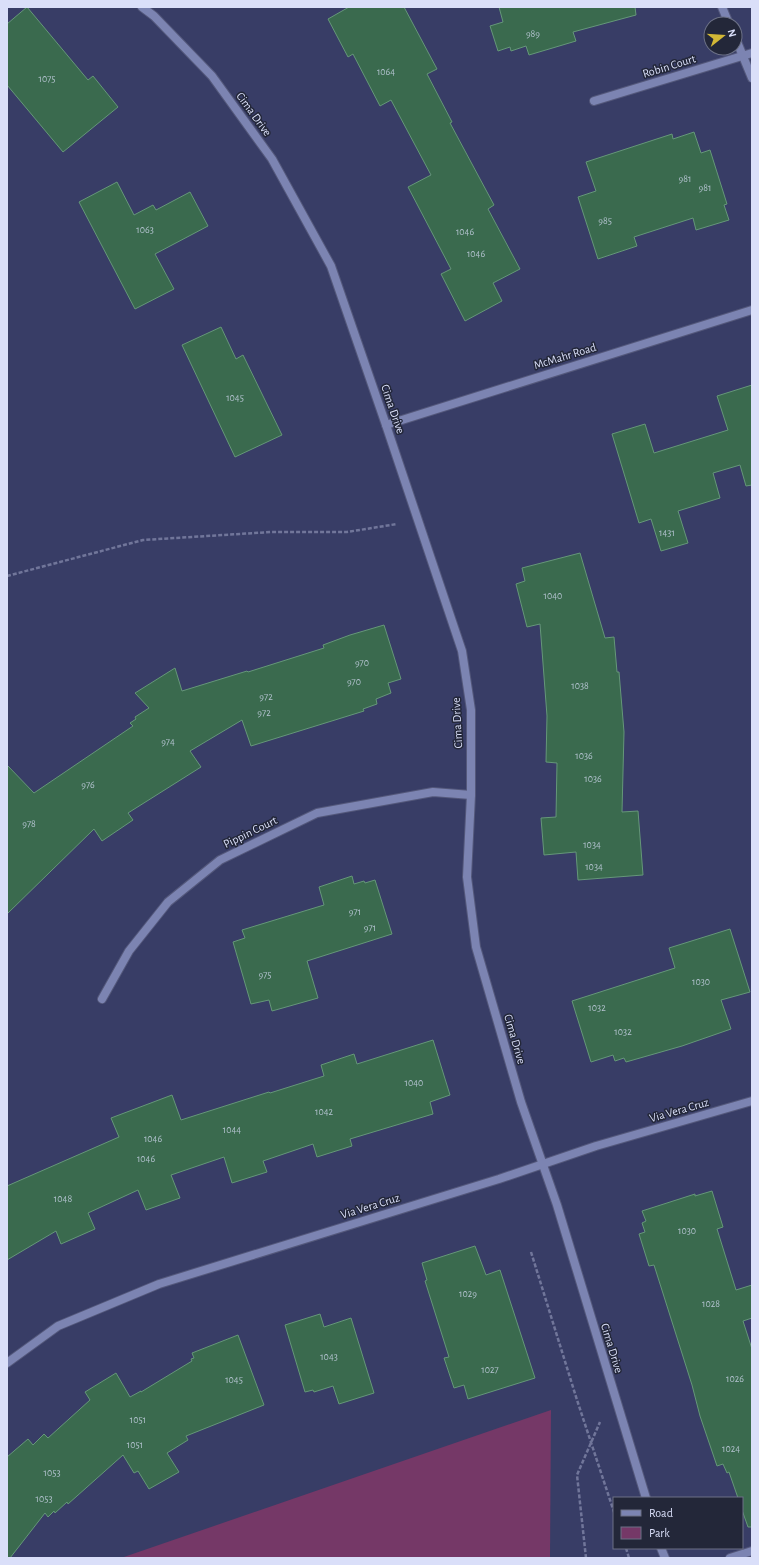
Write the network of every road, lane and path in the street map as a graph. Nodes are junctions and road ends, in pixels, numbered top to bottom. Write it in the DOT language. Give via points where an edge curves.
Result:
graph roads {
  1 [pos="142,7"];
  2 [pos="752,53"];
  3 [pos="743,56"];
  4 [pos="752,78"];
  5 [pos="594,101"];
  6 [pos="752,310"];
  7 [pos="386,425"];
  8 [pos="418,521"];
  9 [pos="7,576"];
  10 [pos="471,795"];
  11 [pos="102,999"];
  12 [pos="752,1101"];
  13 [pos="543,1164"];
  14 [pos="531,1252"];
  15 [pos="7,1363"];
  16 [pos="613,1392"];
  17 [pos="591,1443"];
  18 [pos="646,1497"];
  19 [pos="613,1509"];
  20 [pos="752,1551"];
  21 [pos="586,1558"];
  22 [pos="730,1558"];
  1 -- 7 [label="street, Cima Drive" via="154,16 212,76 272,160 331,266"];
  2 -- 3 [label="street, Robin Court"];
  3 -- 4 [label="street"];
  3 -- 5 [label="street, Robin Court"];
  6 -- 7 [label="street, McMahr Road"];
  7 -- 8 [label="street, Cima Drive"];
  8 -- 9 [label="path" via="347,532 272,532 142,540"];
  8 -- 10 [label="street, Cima Drive" via="462,651 471,710"];
  10 -- 11 [label="street, Pippin Court" via="433,792 317,812 220,860 168,902 129,951"];
  10 -- 13 [label="street, Cima Drive" via="467,876 476,947 521,1102"];
  12 -- 13 [label="street, Via Vera Cruz"];
  13 -- 15 [label="street, Via Vera Cruz" via="159,1284 58,1326"];
  13 -- 16 [label="street, Cima Drive"];
  14 -- 17 [label="path"];
  16 -- 17 [label="path"];
  16 -- 18 [label="street, Cima Drive"];
  17 -- 19 [label="path"];
  17 -- 21 [label="path" via="577,1475"];
  20 -- 22 [label="street"];
}
